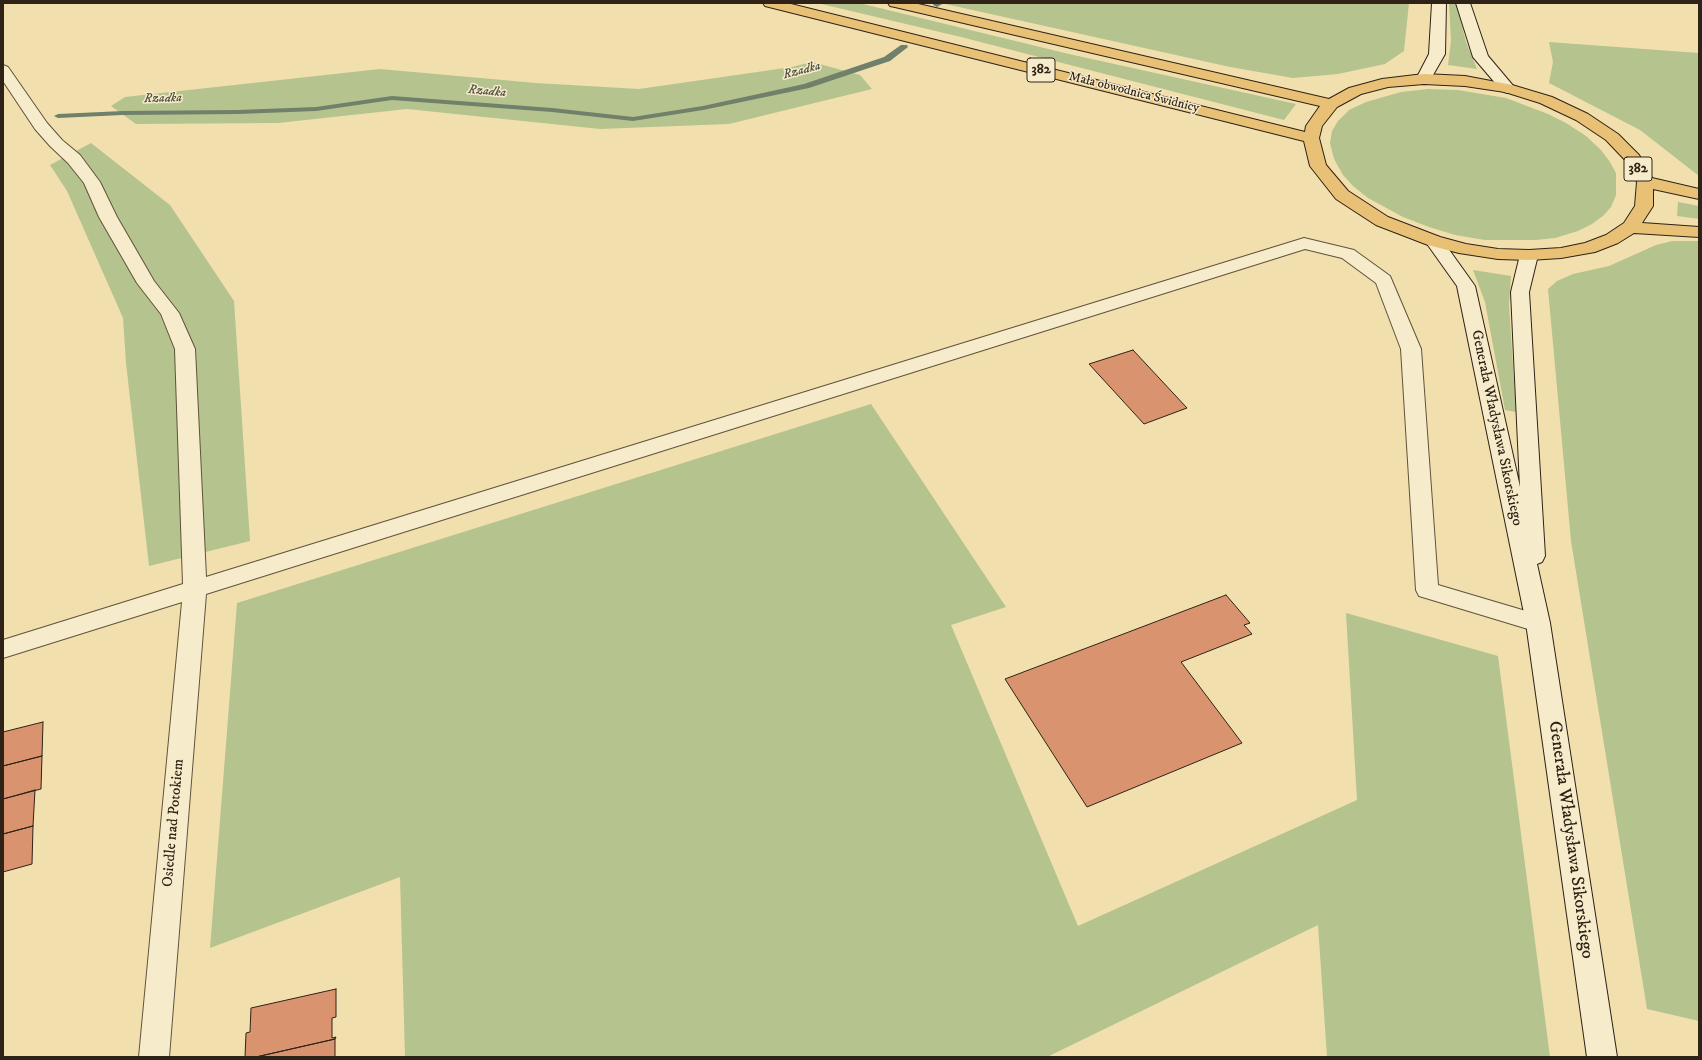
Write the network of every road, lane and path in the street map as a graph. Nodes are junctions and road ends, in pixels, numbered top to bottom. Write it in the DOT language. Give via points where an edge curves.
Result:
graph roads {
  1 [pos="770,3"];
  2 [pos="895,3"];
  3 [pos="1439,3"];
  4 [pos="1463,3"];
  5 [pos="3,70"];
  6 [pos="1424,79"];
  7 [pos="1507,88"];
  8 [pos="1331,104"];
  9 [pos="1311,138"];
  10 [pos="1644,182"];
  11 [pos="1699,194"];
  12 [pos="1630,227"];
  13 [pos="1699,232"];
  14 [pos="1434,241"];
  15 [pos="1529,256"];
  16 [pos="195,590"];
  17 [pos="1538,623"];
  18 [pos="3,650"];
  19 [pos="154,1057"];
  20 [pos="1602,1057"];
  1 -- 9 [label="main road, Mała obwodnica Świdnicy / 382"];
  2 -- 8 [label="main road, 382"];
  3 -- 6 [label="street" via="1437,54"];
  4 -- 7 [label="street" via="1480,57"];
  5 -- 16 [label="street, Osiedle nad Potokiem" via="40,126 74,159 92,182 108,217 146,283 170,313 185,349"];
  6 -- 7 [label="main road, 382" via="1465,81"];
  6 -- 8 [label="main road, 382" via="1387,82 1355,91"];
  7 -- 10 [label="main road, 382" via="1546,100 1582,117 1612,137 1633,159"];
  8 -- 9 [label="main road, 382" via="1321,114"];
  9 -- 14 [label="main road, 382" via="1318,166 1342,195 1382,221"];
  10 -- 11 [label="main road"];
  10 -- 12 [label="main road, 382" via="1644,206"];
  12 -- 13 [label="main road"];
  12 -- 15 [label="main road, 382" via="1612,239 1589,248"];
  14 -- 15 [label="main road, 382" via="1465,249"];
  14 -- 17 [label="street, Generała Władysława Sikorskiego" via="1466,286"];
  15 -- 17 [label="street, Generała Władysława Sikorskiego" via="1520,292"];
  16 -- 17 [label="street" via="1304,243 1348,254 1384,280 1411,349 1426,590"];
  16 -- 18 [label="street"];
  16 -- 19 [label="street, Osiedle nad Potokiem"];
  17 -- 20 [label="street, Generała Władysława Sikorskiego"];
}
